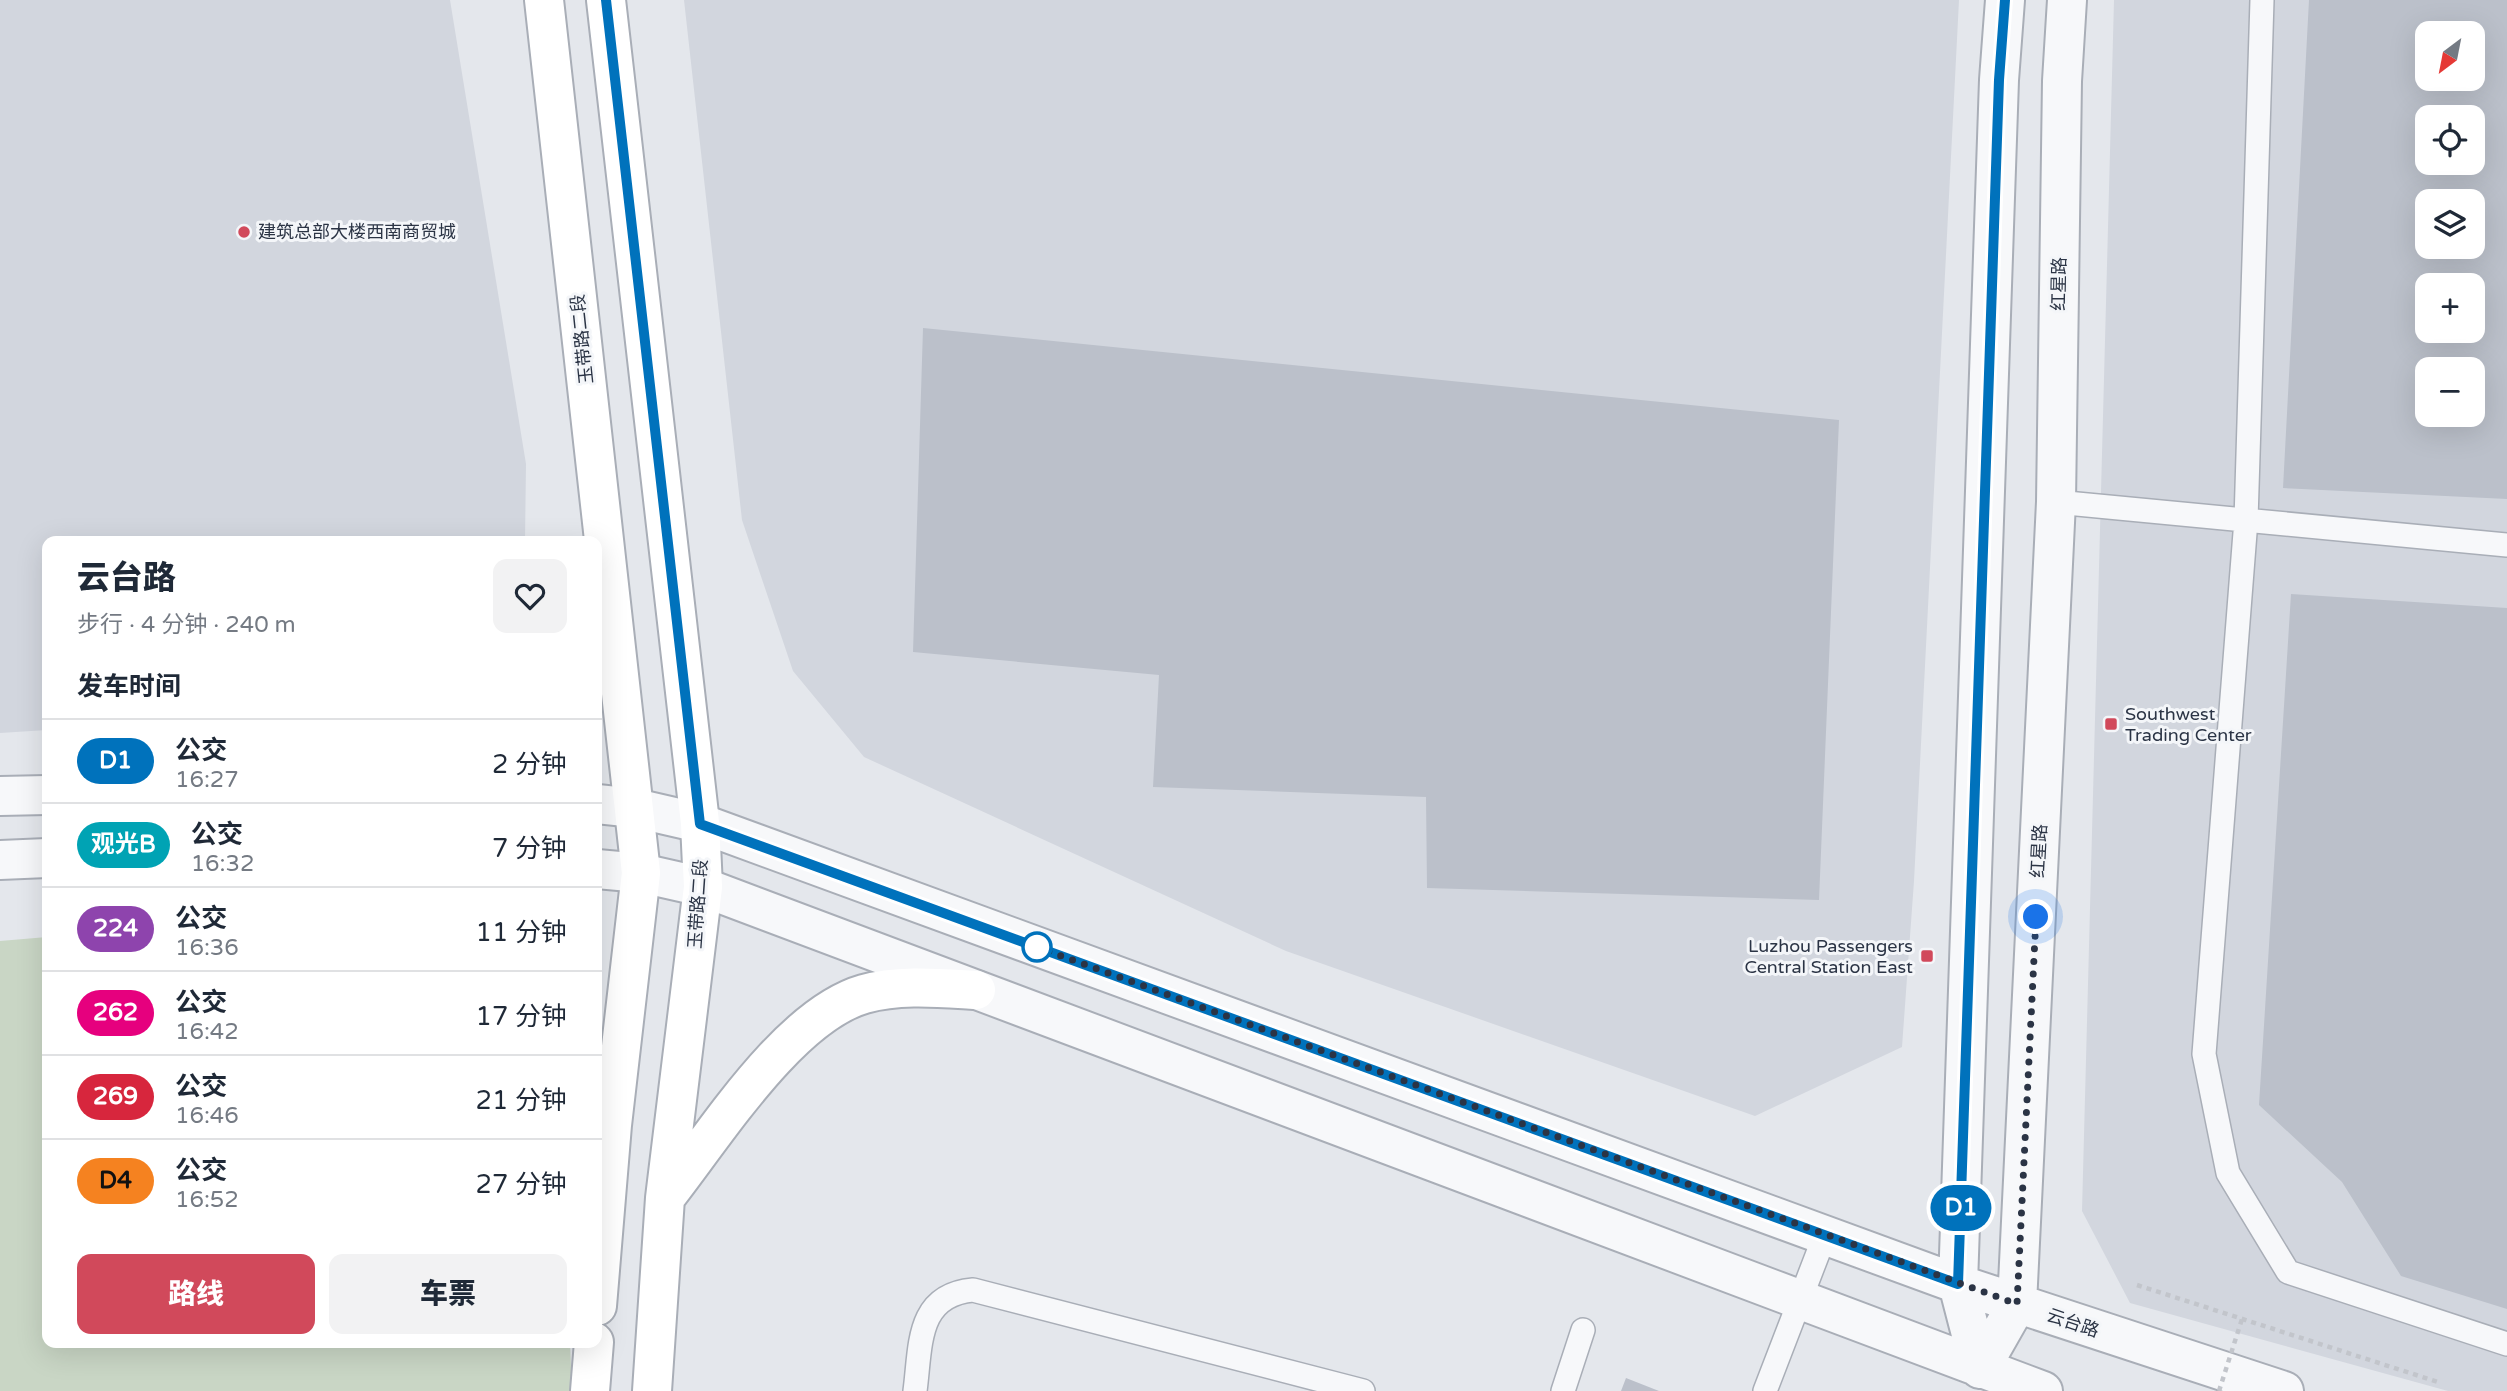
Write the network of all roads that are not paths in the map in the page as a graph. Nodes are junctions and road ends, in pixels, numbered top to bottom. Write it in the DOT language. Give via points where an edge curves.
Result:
graph roads {
  1 [pos="544,0"];
  2 [pos="606,0"];
  3 [pos="2005,0"];
  4 [pos="2067,0"];
  5 [pos="2262,0"];
  6 [pos="2056,502"];
  7 [pos="2246,520"];
  8 [pos="596,527"];
  9 [pos="2507,545"];
  10 [pos="602,570"];
  11 [pos="42,795"];
  12 [pos="0,796"];
  13 [pos="602,805"];
  14 [pos="635,808"];
  15 [pos="700,824"];
  16 [pos="42,858"];
  17 [pos="0,860"];
  18 [pos="602,869"];
  19 [pos="641,873"];
  20 [pos="703,887"];
  21 [pos="976,990"];
  22 [pos="602,1070"];
  23 [pos="612,1125"];
  24 [pos="665,1198"];
  25 [pos="1825,1235"];
  26 [pos="602,1246"];
  27 [pos="1958,1284"];
  28 [pos="1799,1299"];
  29 [pos="2017,1304"];
  30 [pos="1583,1330"];
  31 [pos="2507,1344"];
  32 [pos="594,1348"];
  33 [pos="1980,1369"];
  34 [pos="590,1391"];
  35 [pos="652,1391"];
  36 [pos="915,1391"];
  37 [pos="1363,1391"];
  38 [pos="1563,1391"];
  39 [pos="1765,1391"];
  40 [pos="2043,1391"];
  41 [pos="2284,1391"];
  1 -- 8 [label="main road, 玉带路二段"];
  2 -- 15 [label="main road, 玉带路二段"];
  3 -- 27 [label="street"];
  4 -- 6 [label="street, 红星路"];
  5 -- 7 [label="lane"];
  6 -- 7 [label="lane"];
  6 -- 29 [label="street, 红星路"];
  7 -- 9 [label="lane"];
  7 -- 31 [label="lane" via="2204,1054 2228,1173 2288,1272"];
  10 -- 14 [label="main road, 玉带路二段"];
  11 -- 12 [label="street"];
  13 -- 14 [label="street, 云台路"];
  14 -- 15 [label="street, 云台路"];
  14 -- 19 [label="main road, 玉带路二段"];
  15 -- 20 [label="main road, 玉带路二段"];
  15 -- 25 [label="street, 云台路"];
  16 -- 17 [label="street"];
  18 -- 19 [label="street"];
  19 -- 20 [label="street"];
  19 -- 23 [label="main road, 玉带路二段"];
  20 -- 21 [label="street"];
  20 -- 24 [label="main road, 玉带路二段"];
  21 -- 24 [label="main road" via="920,987 865,994 824,1012 764,1072"];
  21 -- 28 [label="street"];
  22 -- 23 [label="main road"];
  23 -- 26 [label="main road, 玉带路二段"];
  24 -- 35 [label="main road, 玉带路二段"];
  25 -- 27 [label="street, 云台路"];
  25 -- 28 [label="lane"];
  27 -- 29 [label="street, 云台路"];
  27 -- 33 [label="street"];
  28 -- 33 [label="street"];
  28 -- 39 [label="lane"];
  29 -- 33 [label="street, 红星路"];
  29 -- 41 [label="street, 云台路"];
  30 -- 38 [label="lane"];
  32 -- 34 [label="main road"];
  33 -- 40 [label="street"];
  36 -- 37 [label="lane" via="923,1330 930,1312 942,1298 973,1290"];
}
